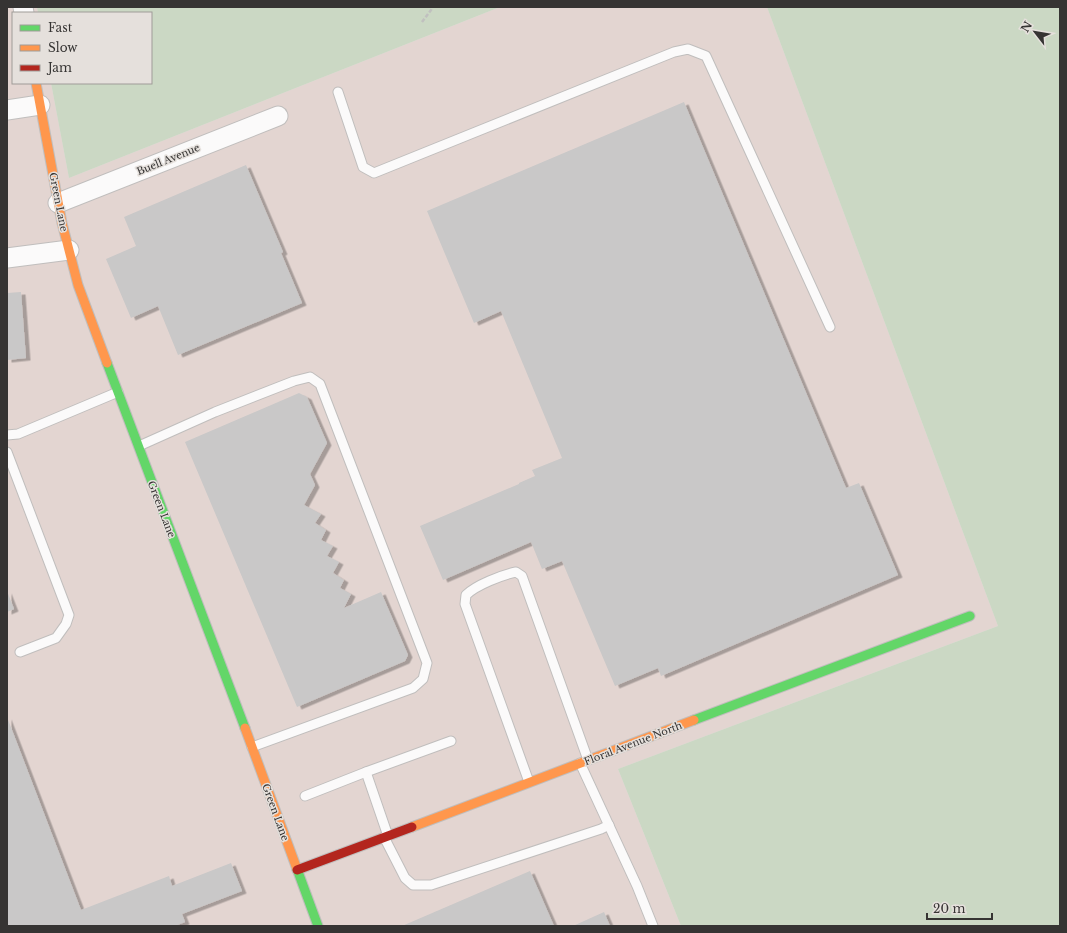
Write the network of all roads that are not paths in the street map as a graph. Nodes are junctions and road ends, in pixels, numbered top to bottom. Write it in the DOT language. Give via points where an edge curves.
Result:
graph roads {
  1 [pos="36,84"];
  2 [pos="338,92"];
  3 [pos="40,105"];
  4 [pos="7,110"];
  5 [pos="278,116"];
  6 [pos="58,203"];
  7 [pos="69,250"];
  8 [pos="7,258"];
  9 [pos="830,327"];
  10 [pos="118,392"];
  11 [pos="7,435"];
  12 [pos="139,446"];
  13 [pos="7,452"];
  14 [pos="970,616"];
  15 [pos="20,652"];
  16 [pos="451,741"];
  17 [pos="252,746"];
  18 [pos="584,762"];
  19 [pos="366,772"];
  20 [pos="529,782"];
  21 [pos="305,796"];
  22 [pos="609,825"];
  23 [pos="386,837"];
  24 [pos="297,870"];
  25 [pos="318,926"];
  26 [pos="653,926"];
  1 -- 3 [label="street, Green Lane"];
  2 -- 9 [label="lane" via="363,167 374,173 674,52 688,49 706,56"];
  3 -- 4 [label="street"];
  3 -- 6 [label="street, Green Lane"];
  5 -- 6 [label="street, Buell Avenue"];
  6 -- 7 [label="street, Green Lane"];
  7 -- 8 [label="street"];
  7 -- 10 [label="street, Green Lane" via="78,285"];
  10 -- 11 [label="lane" via="18,434"];
  10 -- 12 [label="street, Green Lane"];
  12 -- 17 [label="street, Green Lane"];
  12 -- 17 [label="lane" via="214,412 294,381 310,378 320,384 427,663 423,679 413,688"];
  13 -- 15 [label="lane" via="69,615 56,638"];
  14 -- 18 [label="street, Floral Avenue North"];
  16 -- 19 [label="lane"];
  17 -- 24 [label="street, Green Lane"];
  18 -- 20 [label="street, Floral Avenue North"];
  18 -- 20 [label="lane" via="522,576 516,572 506,574 471,590 466,595 465,604"];
  18 -- 22 [label="lane"];
  19 -- 21 [label="lane"];
  19 -- 23 [label="lane"];
  20 -- 23 [label="street, Floral Avenue North"];
  22 -- 23 [label="lane" via="431,885 413,884 405,878"];
  22 -- 26 [label="lane"];
  23 -- 24 [label="street, Floral Avenue North"];
  24 -- 25 [label="street, Green Lane"];
}
